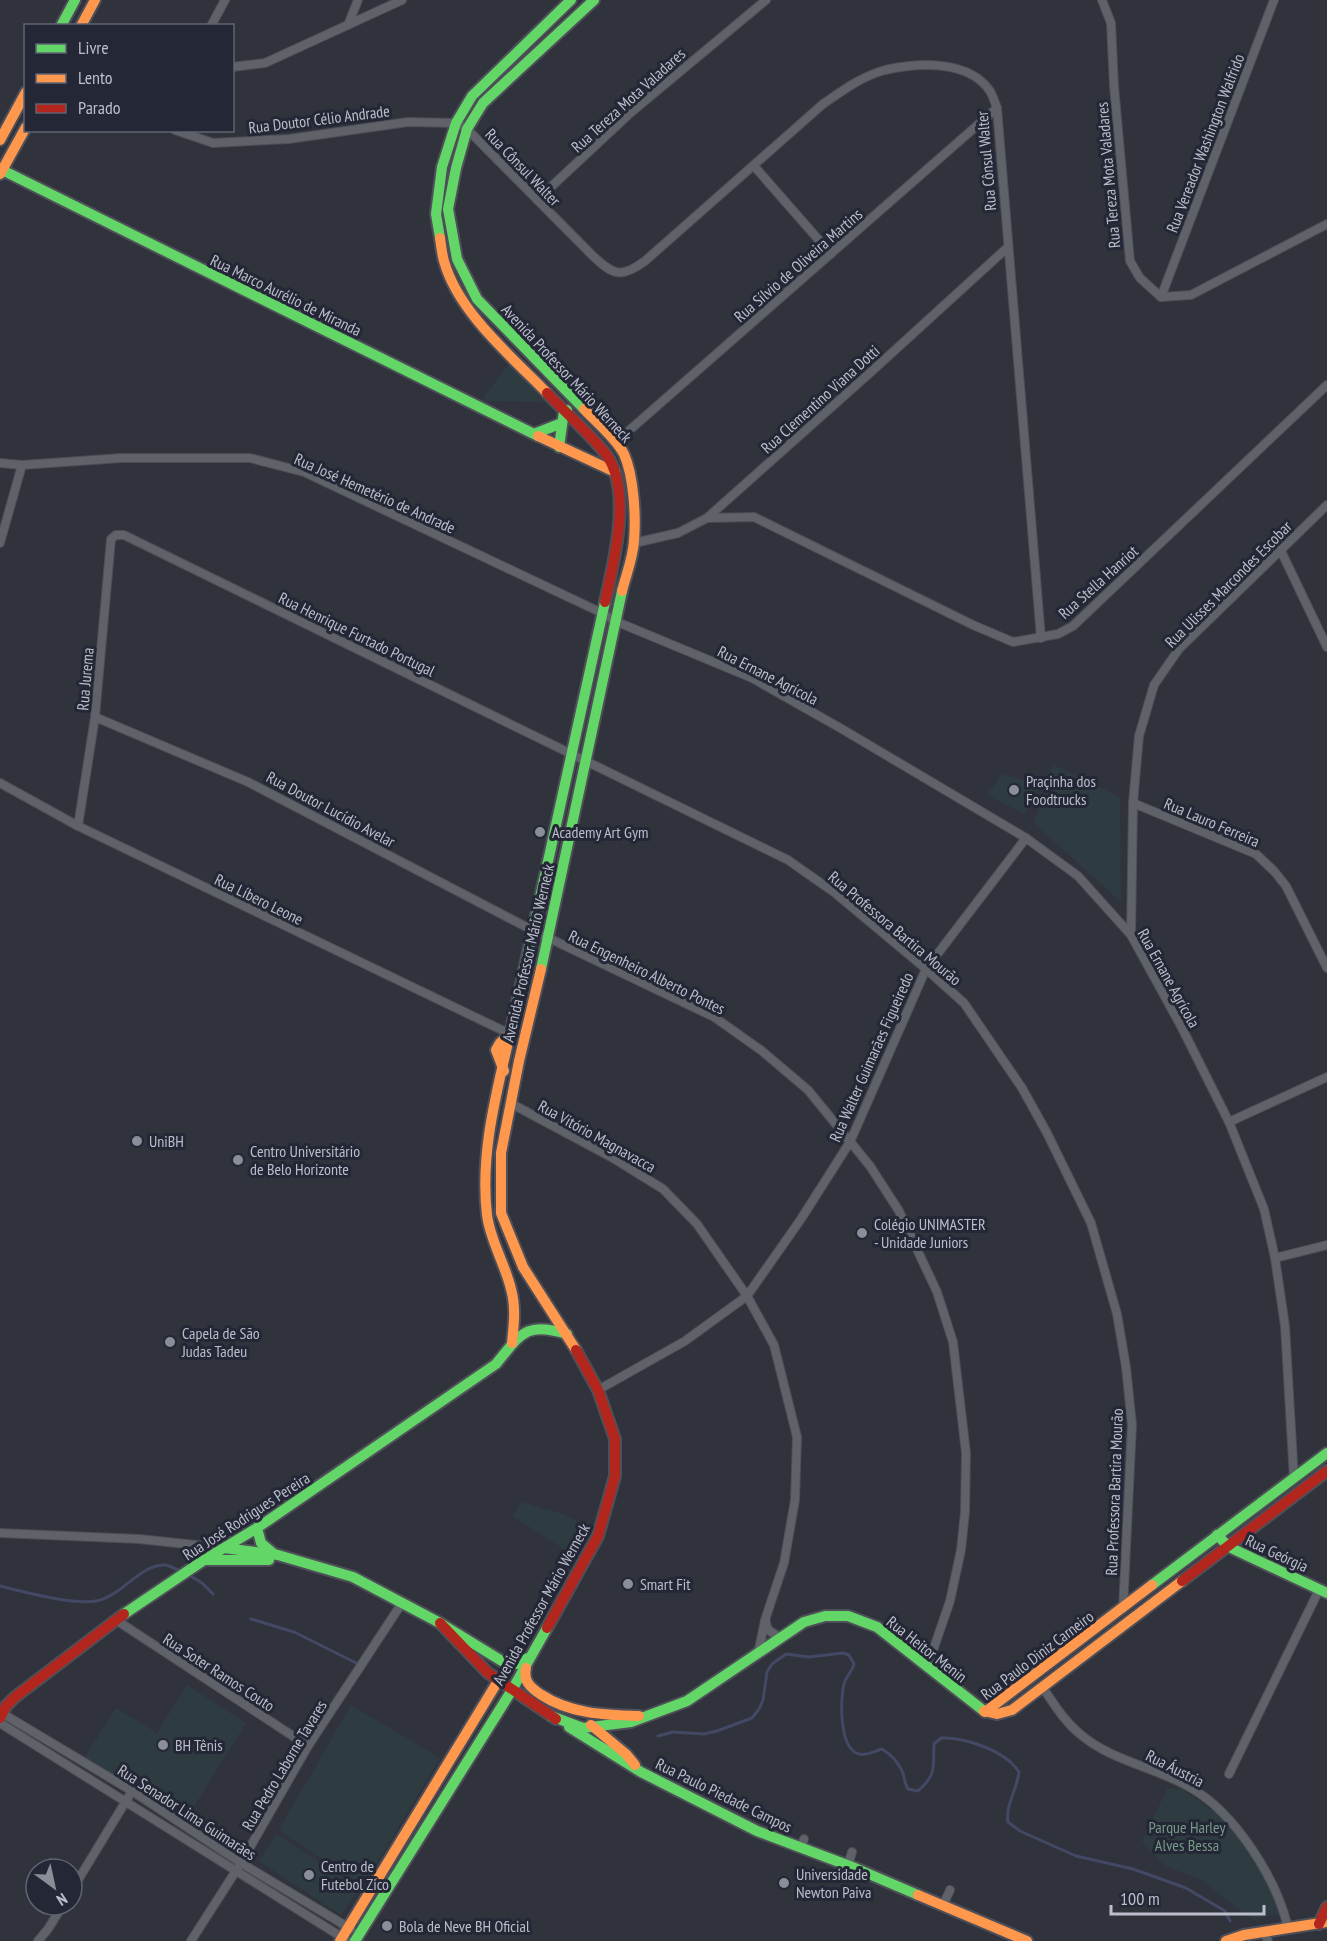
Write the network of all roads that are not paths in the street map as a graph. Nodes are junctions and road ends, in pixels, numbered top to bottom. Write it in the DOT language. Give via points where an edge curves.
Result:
graph roads {
  1 [pos="75,0"];
  2 [pos="95,0"];
  3 [pos="225,0"];
  4 [pos="358,0"];
  5 [pos="402,0"];
  6 [pos="571,0"];
  7 [pos="594,0"];
  8 [pos="1102,0"];
  9 [pos="1274,0"];
  10 [pos="760,2"];
  11 [pos="62,24"];
  12 [pos="82,24"];
  13 [pos="213,24"];
  14 [pos="348,25"];
  15 [pos="234,67"];
  16 [pos="24,96"];
  17 [pos="997,108"];
  18 [pos="456,123"];
  19 [pos="467,129"];
  20 [pos="24,131"];
  21 [pos="181,132"];
  22 [pos="0,140"];
  23 [pos="754,166"];
  24 [pos="1,171"];
  25 [pos="537,200"];
  26 [pos="1327,224"];
  27 [pos="1008,247"];
  28 [pos="831,254"];
  29 [pos="1161,297"];
  30 [pos="1327,385"];
  31 [pos="564,411"];
  32 [pos="588,413"];
  33 [pos="562,423"];
  34 [pos="534,434"];
  35 [pos="616,442"];
  36 [pos="559,447"];
  37 [pos="0,463"];
  38 [pos="22,465"];
  39 [pos="615,472"];
  40 [pos="1327,505"];
  41 [pos="707,518"];
  42 [pos="116,535"];
  43 [pos="0,543"];
  44 [pos="634,543"];
  45 [pos="1280,549"];
  46 [pos="602,613"];
  47 [pos="615,621"];
  48 [pos="1041,638"];
  49 [pos="1327,647"];
  50 [pos="95,717"];
  51 [pos="572,754"];
  52 [pos="586,760"];
  53 [pos="0,783"];
  54 [pos="1133,803"];
  55 [pos="78,826"];
  56 [pos="1026,838"];
  57 [pos="534,931"];
  58 [pos="1131,935"];
  59 [pos="548,938"];
  60 [pos="1327,968"];
  61 [pos="926,969"];
  62 [pos="510,1034"];
  63 [pos="519,1061"];
  64 [pos="1327,1077"];
  65 [pos="512,1104"];
  66 [pos="1229,1122"];
  67 [pos="850,1142"];
  68 [pos="1327,1245"];
  69 [pos="1275,1258"];
  70 [pos="747,1296"];
  71 [pos="567,1334"];
  72 [pos="512,1343"];
  73 [pos="598,1390"];
  74 [pos="1327,1453"];
  75 [pos="1327,1471"];
  76 [pos="1294,1479"];
  77 [pos="257,1528"];
  78 [pos="0,1533"];
  79 [pos="1217,1535"];
  80 [pos="1229,1547"];
  81 [pos="224,1548"];
  82 [pos="283,1557"];
  83 [pos="204,1560"];
  84 [pos="1323,1591"];
  85 [pos="402,1603"];
  86 [pos="1123,1609"];
  87 [pos="116,1620"];
  88 [pos="765,1620"];
  89 [pos="440,1623"];
  90 [pos="780,1637"];
  91 [pos="758,1654"];
  92 [pos="529,1657"];
  93 [pos="927,1668"];
  94 [pos="498,1681"];
  95 [pos="1043,1688"];
  96 [pos="512,1690"];
  97 [pos="571,1711"];
  98 [pos="985,1712"];
  99 [pos="551,1716"];
  100 [pos="646,1716"];
  101 [pos="1,1717"];
  102 [pos="624,1724"];
  103 [pos="594,1728"];
  104 [pos="308,1746"];
  105 [pos="626,1754"];
  106 [pos="641,1772"];
  107 [pos="1229,1774"];
  108 [pos="132,1791"];
  109 [pos="126,1800"];
  110 [pos="852,1852"];
  111 [pos="241,1863"];
  112 [pos="848,1865"];
  113 [pos="84,1870"];
  114 [pos="236,1872"];
  115 [pos="950,1890"];
  116 [pos="943,1905"];
  117 [pos="1327,1907"];
  118 [pos="56,1917"];
  119 [pos="1323,1923"];
  120 [pos="1288,1928"];
  121 [pos="1266,1936"];
  122 [pos="345,1937"];
  123 [pos="358,1938"];
  124 [pos="38,1941"];
  125 [pos="191,1941"];
  126 [pos="1027,1941"];
  127 [pos="1226,1941"];
  1 -- 11 [label="main road"];
  2 -- 12 [label="main road"];
  3 -- 13 [label="street"];
  4 -- 14 [label="street"];
  5 -- 14 [label="street"];
  6 -- 18 [label="main road, Avenida Professor Mário Werneck" via="472,96"];
  7 -- 19 [label="main road, Avenida Professor Mário Werneck" via="483,103"];
  8 -- 29 [label="street, Rua Tereza Mota Valadares" via="1111,23 1113,86 1130,261 1140,278"];
  9 -- 29 [label="street, Rua Vereador Washington Walfrido"];
  10 -- 25 [label="street, Rua Tereza Mota Valadares" via="628,115"];
  14 -- 15 [label="street" via="265,63"];
  16 -- 22 [label="main road"];
  17 -- 23 [label="street, Rua Cônsul Walter" via="990,90 953,67 883,70 852,84 823,104"];
  17 -- 27 [label="street, Rua Cônsul Walter"];
  17 -- 28 [label="street, Rua Sílvio de Oliveira Martins"];
  18 -- 19 [label="street, Rua Doutor Célio Andrade"];
  18 -- 21 [label="street, Rua Doutor Célio Andrade" via="408,122 289,139 213,143"];
  18 -- 31 [label="main road, Avenida Professor Mário Werneck" via="442,167 436,213 444,261 469,311"];
  19 -- 25 [label="street, Rua Cônsul Walter"];
  19 -- 32 [label="main road, Avenida Professor Mário Werneck" via="448,209 457,259 477,299"];
  20 -- 24 [label="main road"];
  23 -- 25 [label="street, Rua Cônsul Walter" via="645,261 620,274 605,268"];
  23 -- 28 [label="street"];
  24 -- 34 [label="main road, Rua Marco Aurélio de Miranda"];
  26 -- 29 [label="street" via="1191,295"];
  27 -- 41 [label="street, Rua Clementino Viana Dotti"];
  27 -- 48 [label="street, Rua Cônsul Walter"];
  28 -- 35 [label="street, Rua Sílvio de Oliveira Martins"];
  30 -- 48 [label="street, Rua Stella Hanriot" via="1073,626"];
  31 -- 32 [label="main road"];
  31 -- 33 [label="main road"];
  31 -- 39 [label="main road, Avenida Professor Mário Werneck" via="606,455"];
  32 -- 35 [label="main road, Avenida Professor Mário Werneck"];
  33 -- 34 [label="main road"];
  33 -- 36 [label="main road"];
  34 -- 36 [label="main road, Rua Marco Aurélio de Miranda"];
  35 -- 44 [label="main road, Avenida Professor Mário Werneck" via="628,469 634,503"];
  36 -- 39 [label="main road, Rua Marco Aurélio de Miranda"];
  37 -- 38 [label="street, Rua José Hemetério de Andrade"];
  38 -- 43 [label="street"];
  38 -- 46 [label="street, Rua José Hemetério de Andrade" via="121,458 250,458 304,472"];
  39 -- 46 [label="main road, Avenida Professor Mário Werneck" via="620,500 619,539"];
  40 -- 45 [label="street, Rua Ulisses Marcondes Escobar"];
  41 -- 44 [label="street, Rua Clementino Viana Dotti" via="678,533"];
  41 -- 48 [label="street, Rua Stella Hanriot" via="754,517 1013,642"];
  42 -- 50 [label="street, Rua Jurema" via="111,539"];
  42 -- 51 [label="street, Rua Henrique Furtado Portugal" via="124,535"];
  44 -- 47 [label="main road, Avenida Professor Mário Werneck"];
  45 -- 49 [label="street"];
  45 -- 54 [label="street, Rua Ulisses Marcondes Escobar" via="1179,649 1154,685 1139,736"];
  46 -- 47 [label="street, Rua José Hemetério de Andrade"];
  46 -- 51 [label="main road, Avenida Professor Mário Werneck"];
  47 -- 52 [label="main road, Avenida Professor Mário Werneck"];
  47 -- 56 [label="street, Rua Ernane Agrícola" via="752,678"];
  50 -- 55 [label="street, Rua Jurema"];
  50 -- 57 [label="street, Rua Doutor Lucídio Avelar" via="248,782"];
  51 -- 52 [label="street, Rua Henrique Furtado Portugal"];
  51 -- 57 [label="main road, Avenida Professor Mário Werneck"];
  52 -- 59 [label="main road, Avenida Professor Mário Werneck"];
  52 -- 61 [label="street, Rua Professora Bartira Mourão" via="788,860 835,893"];
  53 -- 55 [label="street, Rua Líbero Leone"];
  54 -- 58 [label="street, Rua Ulisses Marcondes Escobar"];
  54 -- 60 [label="street, Rua Lauro Ferreira" via="1256,854 1286,886"];
  55 -- 62 [label="street, Rua Líbero Leone"];
  56 -- 58 [label="street, Rua Ernane Agrícola" via="1078,876"];
  56 -- 61 [label="street, Rua Walter Guimarães Figueiredo"];
  57 -- 59 [label="street, Rua Doutor Lucídio Avelar"];
  57 -- 62 [label="main road, Avenida Professor Mário Werneck"];
  58 -- 66 [label="street, Rua Ernane Agrícola"];
  59 -- 63 [label="main road, Avenida Professor Mário Werneck"];
  59 -- 67 [label="street, Rua Engenheiro Alberto Pontes" via="714,1017 808,1090"];
  61 -- 67 [label="street, Rua Walter Guimarães Figueiredo"];
  61 -- 86 [label="street, Rua Professora Bartira Mourão" via="964,1003 1022,1088 1090,1223 1117,1314 1132,1425"];
  62 -- 63 [label="main road"];
  62 -- 72 [label="main road" via="495,1049 504,1071 486,1150 484,1184 488,1218 511,1289 515,1314"];
  63 -- 65 [label="main road, Avenida Professor Mário Werneck"];
  64 -- 66 [label="street"];
  65 -- 70 [label="street, Rua Vitório Magnavacca" via="663,1189 697,1224"];
  65 -- 71 [label="main road, Avenida Professor Mário Werneck" via="501,1153 501,1213 523,1267"];
  66 -- 69 [label="street, Rua Ernane Agrícola" via="1264,1209"];
  67 -- 70 [label="street, Rua Walter Guimarães Figueiredo"];
  67 -- 93 [label="street, Rua Engenheiro Alberto Pontes" via="899,1211 937,1292 953,1342 966,1453 965,1512 950,1601"];
  68 -- 69 [label="street"];
  69 -- 76 [label="street, Rua Ernane Agrícola" via="1285,1326"];
  70 -- 73 [label="street, Rua Walter Guimarães Figueiredo" via="685,1341"];
  70 -- 88 [label="street, Rua Vitório Magnavacca" via="774,1345 797,1437 790,1532"];
  71 -- 72 [label="main road, Rua José Rodrigues Pereira" via="537,1327"];
  71 -- 73 [label="main road, Avenida Professor Mário Werneck"];
  72 -- 77 [label="main road, Rua José Rodrigues Pereira" via="496,1364"];
  73 -- 92 [label="main road, Avenida Professor Mário Werneck" via="615,1439 612,1492 598,1536"];
  74 -- 76 [label="main road, Rua Paulo Diniz Carneiro"];
  75 -- 80 [label="main road, Rua Paulo Diniz Carneiro"];
  76 -- 79 [label="main road, Rua Paulo Diniz Carneiro"];
  77 -- 81 [label="main road, Rua José Rodrigues Pereira"];
  77 -- 82 [label="main road" via="260,1544"];
  78 -- 81 [label="street" via="139,1539"];
  79 -- 80 [label="main road, Rua Geórgia"];
  79 -- 86 [label="main road, Rua Paulo Diniz Carneiro"];
  80 -- 84 [label="main road, Rua Geórgia"];
  80 -- 95 [label="main road, Rua Paulo Diniz Carneiro"];
  81 -- 82 [label="main road"];
  81 -- 83 [label="main road, Rua José Rodrigues Pereira"];
  82 -- 83 [label="main road"];
  82 -- 85 [label="main road" via="353,1577"];
  83 -- 87 [label="main road, Rua José Rodrigues Pereira"];
  84 -- 107 [label="street"];
  85 -- 89 [label="main road"];
  85 -- 104 [label="street, Rua Pedro Laborne Tavares"];
  86 -- 98 [label="main road, Rua Paulo Diniz Carneiro"];
  87 -- 101 [label="main road, Rua José Rodrigues Pereira" via="15,1697"];
  87 -- 104 [label="street, Rua Soter Ramos Couto"];
  88 -- 90 [label="street" via="770,1632"];
  88 -- 91 [label="street, Rua Vitório Magnavacca"];
  89 -- 92 [label="main road" via="505,1663 517,1664"];
  89 -- 94 [label="main road, Rua Paulo Piedade Campos"];
  90 -- 91 [label="main road, Rua Heitor Menin"];
  90 -- 93 [label="main road, Rua Heitor Menin" via="804,1622 825,1616 848,1616 877,1627"];
  91 -- 100 [label="main road, Rua Heitor Menin" via="687,1701"];
  92 -- 96 [label="main road, Avenida Professor Mário Werneck"];
  92 -- 97 [label="main road, Rua Heitor Menin" via="524,1674 528,1685"];
  93 -- 98 [label="main road, Rua Heitor Menin"];
  94 -- 96 [label="main road, Rua Paulo Piedade Campos"];
  94 -- 122 [label="main road, Avenida Professor Mário Werneck"];
  95 -- 98 [label="main road, Rua Paulo Diniz Carneiro" via="1012,1710"];
  95 -- 120 [label="street, Rua Áustria" via="1081,1736 1105,1751 1192,1788 1216,1806 1256,1856 1270,1880"];
  96 -- 99 [label="main road, Rua Paulo Piedade Campos"];
  96 -- 123 [label="main road, Avenida Professor Mário Werneck"];
  97 -- 100 [label="main road, Rua Heitor Menin"];
  97 -- 103 [label="main road, Rua Paulo Piedade Campos"];
  99 -- 103 [label="main road, Rua Heitor Menin"];
  99 -- 106 [label="main road, Rua Paulo Piedade Campos"];
  100 -- 102 [label="main road, Rua Heitor Menin"];
  101 -- 108 [label="street, Rua Senador Lima Guimarães"];
  101 -- 109 [label="street, Rua Senador Lima Guimarães"];
  102 -- 103 [label="main road, Rua Heitor Menin"];
  102 -- 105 [label="main road" via="618,1740"];
  103 -- 105 [label="main road, Rua Paulo Piedade Campos"];
  104 -- 111 [label="street, Rua Pedro Laborne Tavares"];
  105 -- 106 [label="main road, Rua Paulo Piedade Campos"];
  106 -- 112 [label="main road, Rua Paulo Piedade Campos" via="757,1831 803,1843"];
  108 -- 109 [label="street"];
  108 -- 111 [label="street, Rua Senador Lima Guimarães"];
  109 -- 113 [label="street"];
  109 -- 114 [label="street, Rua Senador Lima Guimarães"];
  110 -- 112 [label="street"];
  111 -- 114 [label="street, Rua Pedro Laborne Tavares"];
  111 -- 122 [label="street, Rua Senador Lima Guimarães"];
  112 -- 116 [label="main road, Rua Paulo Piedade Campos"];
  114 -- 122 [label="street, Rua Senador Lima Guimarães"];
  114 -- 125 [label="street, Rua Pedro Laborne Tavares"];
  115 -- 116 [label="street"];
  116 -- 126 [label="main road, Rua Paulo Piedade Campos"];
  117 -- 119 [label="main road"];
  118 -- 124 [label="street"];
  119 -- 120 [label="main road"];
  120 -- 121 [label="main road"];
  121 -- 127 [label="main road" via="1244,1935"];
  122 -- 123 [label="street, Rua Senador Lima Guimarães"];
}
